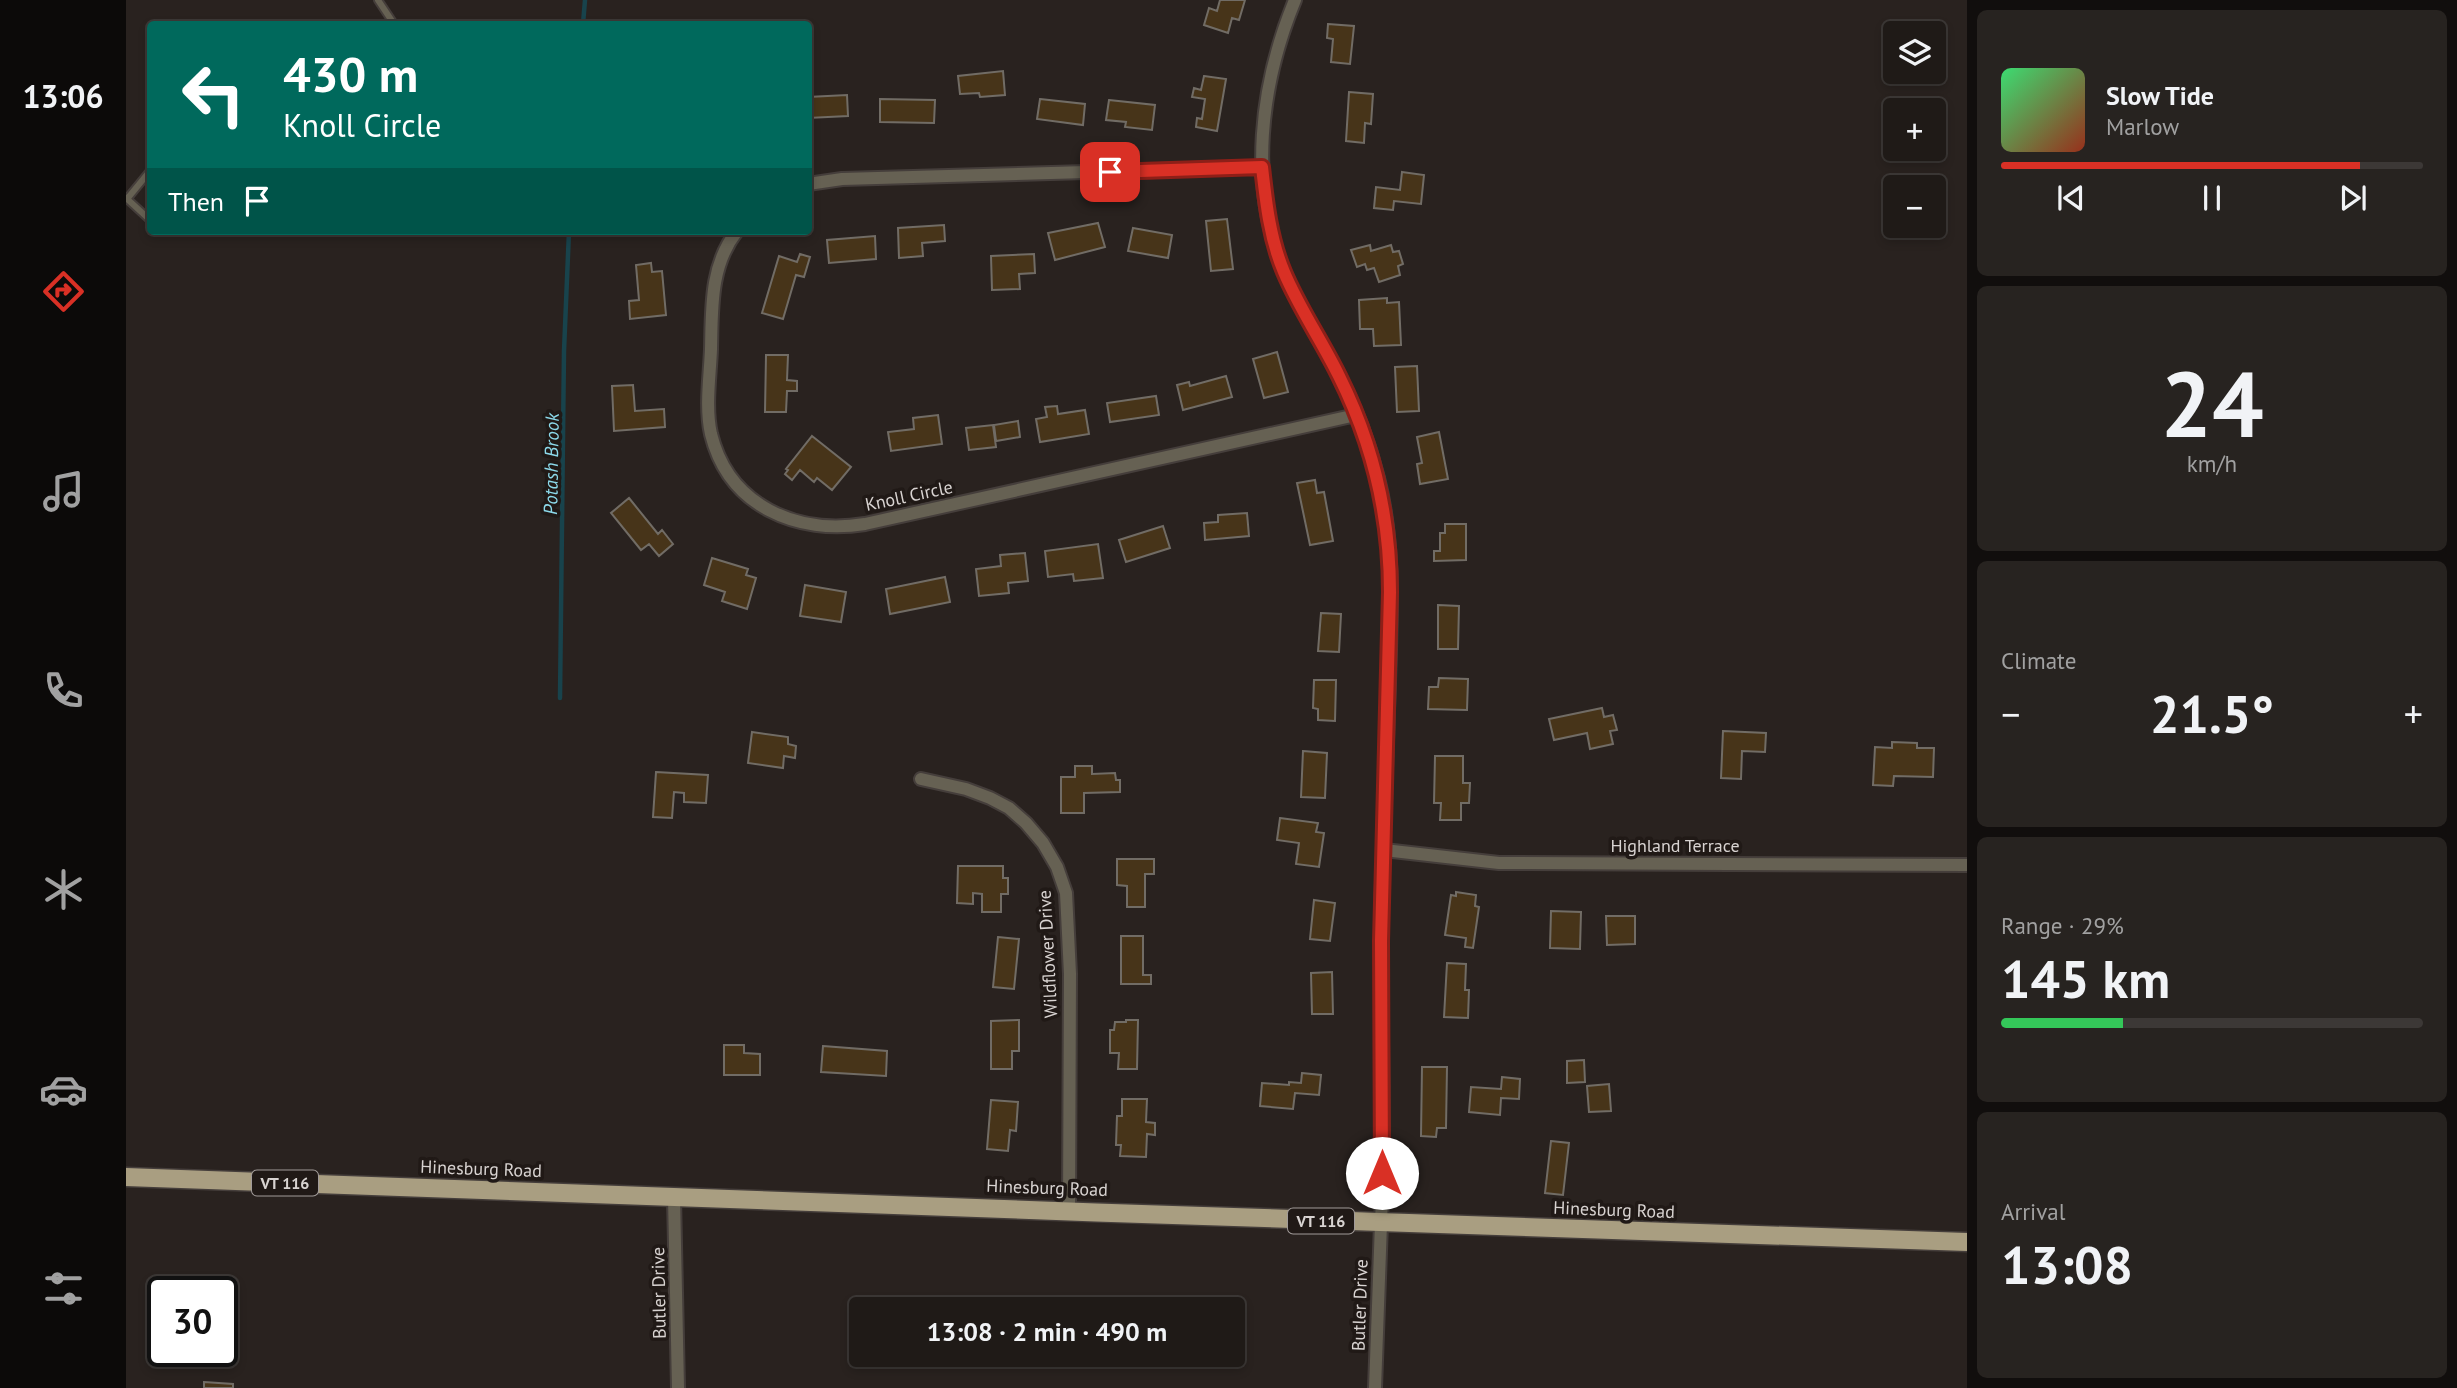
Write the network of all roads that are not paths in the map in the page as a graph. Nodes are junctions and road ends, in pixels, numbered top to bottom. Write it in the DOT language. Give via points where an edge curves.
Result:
graph roads {
  1 [pos="378,0"];
  2 [pos="1294,0"];
  3 [pos="392,21"];
  4 [pos="1262,167"];
  5 [pos="147,175"];
  6 [pos="812,184"];
  7 [pos="127,198"];
  8 [pos="147,217"];
  9 [pos="735,235"];
  10 [pos="1356,415"];
  11 [pos="921,779"];
  12 [pos="1384,850"];
  13 [pos="1967,865"];
  14 [pos="126,1177"];
  15 [pos="674,1197"];
  16 [pos="1069,1210"];
  17 [pos="1380,1224"];
  18 [pos="1967,1242"];
  19 [pos="678,1388"];
  20 [pos="1375,1388"];
  1 -- 3 [label="lane"];
  2 -- 4 [label="street, Butler Drive" via="1270,77"];
  4 -- 6 [label="street"];
  4 -- 10 [label="street, Butler Drive" via="1270,224 1284,271"];
  5 -- 7 [label="lane"];
  7 -- 8 [label="lane"];
  9 -- 10 [label="street, Knoll Circle" via="713,292 711,434 741,488 759,505 796,522 823,527 865,524"];
  10 -- 12 [label="street, Butler Drive" via="1378,478 1390,567"];
  11 -- 16 [label="street, Wildflower Drive" via="966,789 1009,808 1043,843 1066,893"];
  12 -- 13 [label="street, Highland Terrace" via="1499,863"];
  12 -- 17 [label="street, Butler Drive"];
  14 -- 15 [label="main road, Hinesburg Road / VT 116"];
  15 -- 16 [label="main road, Hinesburg Road / VT 116"];
  15 -- 19 [label="street, Butler Drive"];
  16 -- 17 [label="main road, Hinesburg Road / VT 116"];
  17 -- 18 [label="main road, Hinesburg Road / VT 116"];
  17 -- 20 [label="street, Butler Drive"];
}
